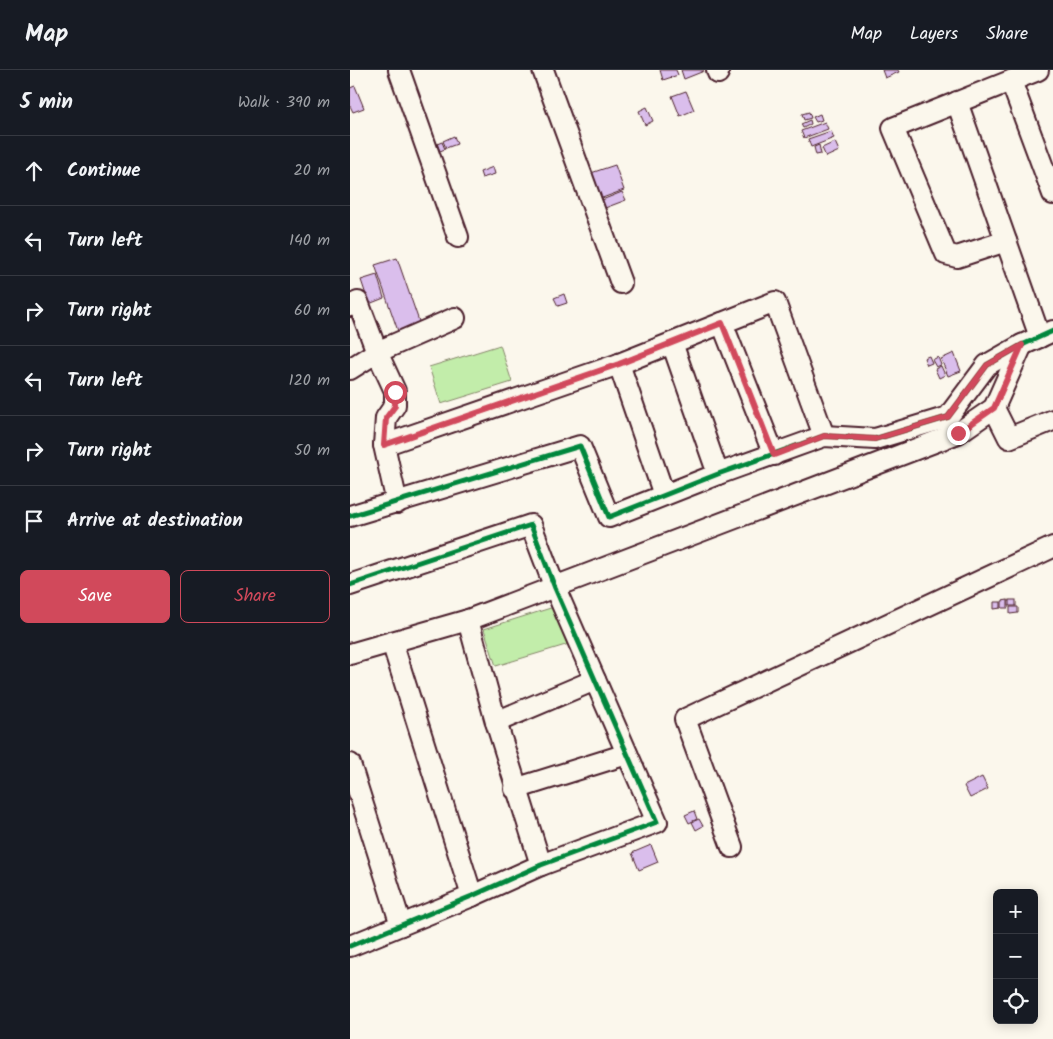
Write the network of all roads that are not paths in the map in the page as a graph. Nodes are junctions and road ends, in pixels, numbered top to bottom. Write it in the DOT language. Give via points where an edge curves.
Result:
graph roads {
  1 [pos="399,70"];
  2 [pos="543,70"];
  3 [pos="1038,70"];
  4 [pos="1010,81"];
  5 [pos="957,102"];
  6 [pos="1053,194"];
  7 [pos="458,237"];
  8 [pos="1006,241"];
  9 [pos="621,283"];
  10 [pos="350,306"];
  11 [pos="456,318"];
  12 [pos="722,323"];
  13 [pos="1047,334"];
  14 [pos="672,343"];
  15 [pos="1022,345"];
  16 [pos="378,352"];
  17 [pos="619,364"];
  18 [pos="350,369"];
  19 [pos="994,408"];
  20 [pos="1053,420"];
  21 [pos="824,436"];
  22 [pos="384,445"];
  23 [pos="774,455"];
  24 [pos="718,474"];
  25 [pos="664,495"];
  26 [pos="397,503"];
  27 [pos="350,516"];
  28 [pos="1053,547"];
  29 [pos="350,585"];
  30 [pos="555,588"];
  31 [pos="468,620"];
  32 [pos="392,642"];
  33 [pos="350,654"];
  34 [pos="595,680"];
  35 [pos="496,722"];
  36 [pos="627,754"];
  37 [pos="350,764"];
  38 [pos="516,789"];
  39 [pos="732,847"];
  40 [pos="541,865"];
  41 [pos="472,896"];
  42 [pos="401,925"];
  43 [pos="350,946"];
  1 -- 7 [label="street"];
  2 -- 9 [label="street"];
  3 -- 4 [label="street"];
  4 -- 5 [label="street"];
  4 -- 6 [label="street"];
  5 -- 8 [label="street"];
  5 -- 8 [label="street" via="893,128 946,254 957,257"];
  8 -- 13 [label="street"];
  10 -- 16 [label="street" via="358,302"];
  11 -- 16 [label="street"];
  12 -- 14 [label="street"];
  12 -- 21 [label="street" via="775,302"];
  12 -- 23 [label="street"];
  13 -- 15 [label="street"];
  14 -- 17 [label="street"];
  14 -- 24 [label="street"];
  15 -- 19 [label="street"];
  15 -- 21 [label="street" via="987,365 948,417 875,439"];
  16 -- 18 [label="street"];
  16 -- 22 [label="street" via="395,392 395,406 386,418"];
  17 -- 22 [label="street"];
  17 -- 25 [label="street"];
  19 -- 20 [label="street" via="1009,438"];
  19 -- 30 [label="street" via="958,433"];
  21 -- 23 [label="street"];
  22 -- 26 [label="street"];
  23 -- 24 [label="street"];
  24 -- 25 [label="street"];
  25 -- 26 [label="street" via="609,517 580,446"];
  26 -- 27 [label="street"];
  28 -- 39 [label="street" via="685,718"];
  29 -- 30 [label="street" via="531,526"];
  30 -- 31 [label="street"];
  30 -- 34 [label="street"];
  31 -- 32 [label="street"];
  31 -- 35 [label="street"];
  32 -- 33 [label="street"];
  32 -- 41 [label="street"];
  34 -- 35 [label="street"];
  34 -- 36 [label="street"];
  35 -- 38 [label="street"];
  36 -- 38 [label="street"];
  36 -- 40 [label="street" via="657,822"];
  37 -- 42 [label="street"];
  38 -- 40 [label="street"];
  40 -- 41 [label="street"];
  41 -- 42 [label="street"];
  42 -- 43 [label="street"];
}
